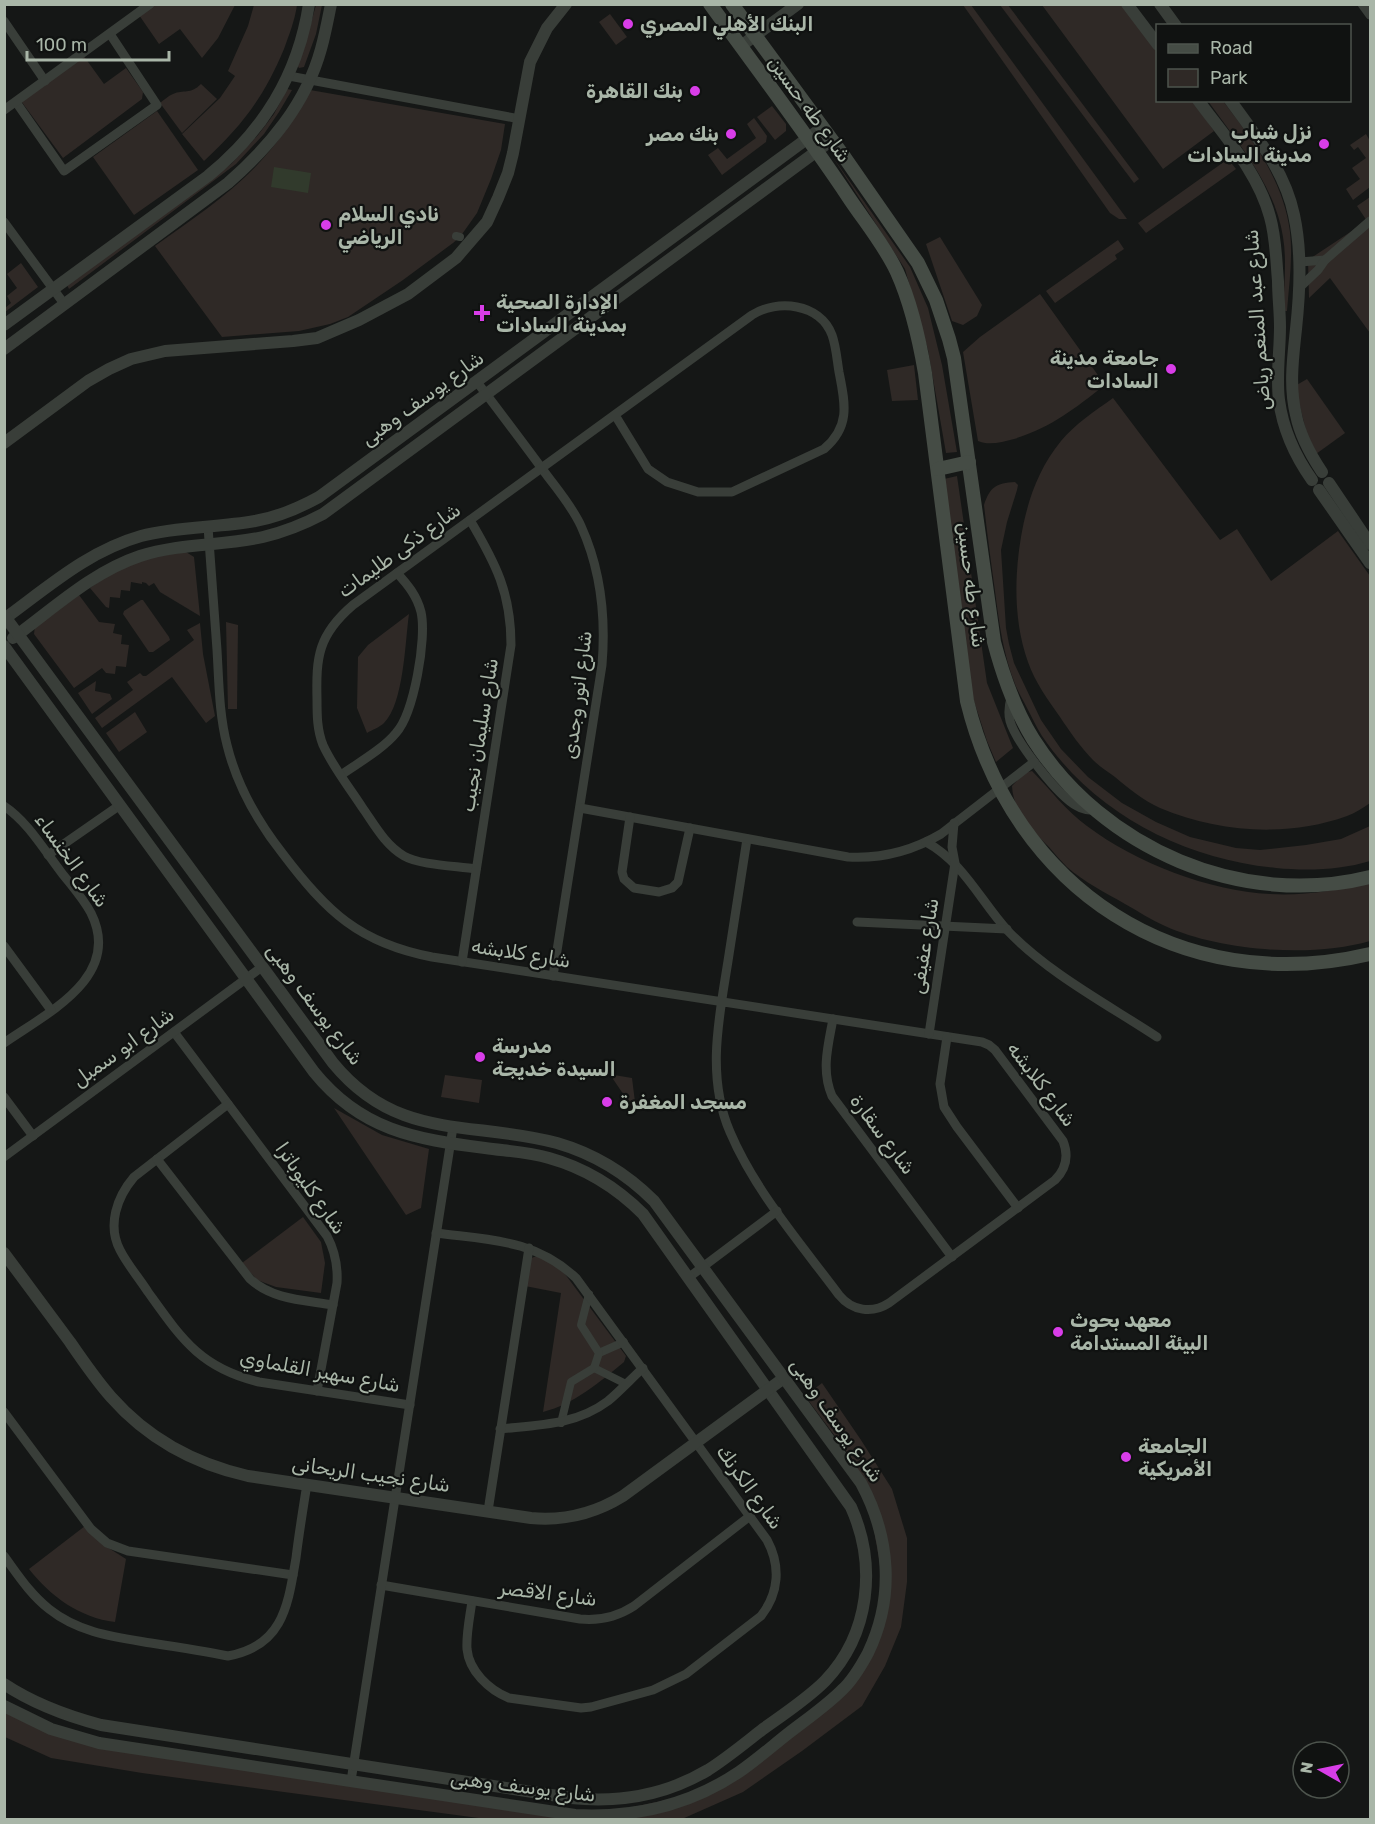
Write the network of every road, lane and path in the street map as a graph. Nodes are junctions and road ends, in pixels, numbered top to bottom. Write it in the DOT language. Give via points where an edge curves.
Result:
graph roads {
  1 [pos="150,4"];
  2 [pos="309,4"];
  3 [pos="331,4"];
  4 [pos="566,4"];
  5 [pos="710,4"];
  6 [pos="732,4"];
  7 [pos="798,4"];
  8 [pos="1127,4"];
  9 [pos="1160,4"];
  10 [pos="1362,4"];
  11 [pos="1371,15"];
  12 [pos="4,21"];
  13 [pos="1175,24"];
  14 [pos="110,34"];
  15 [pos="756,35"];
  16 [pos="1156,42"];
  17 [pos="741,46"];
  18 [pos="289,76"];
  19 [pos="309,80"];
  20 [pos="45,81"];
  21 [pos="16,102"];
  22 [pos="1200,102"];
  23 [pos="1231,102"];
  24 [pos="4,110"];
  25 [pos="520,119"];
  26 [pos="823,127"];
  27 [pos="807,138"];
  28 [pos="832,140"];
  29 [pos="817,151"];
  30 [pos="1371,221"];
  31 [pos="4,222"];
  32 [pos="1325,260"];
  33 [pos="1300,262"];
  34 [pos="53,289"];
  35 [pos="1298,289"];
  36 [pos="65,304"];
  37 [pos="4,325"];
  38 [pos="1280,325"];
  39 [pos="1297,326"];
  40 [pos="4,349"];
  41 [pos="477,382"];
  42 [pos="487,394"];
  43 [pos="615,415"];
  44 [pos="4,443"];
  45 [pos="969,462"];
  46 [pos="541,468"];
  47 [pos="938,469"];
  48 [pos="1320,481"];
  49 [pos="470,520"];
  50 [pos="208,527"];
  51 [pos="209,544"];
  52 [pos="1371,544"];
  53 [pos="1371,563"];
  54 [pos="397,573"];
  55 [pos="5,619"];
  56 [pos="18,634"];
  57 [pos="4,645"];
  58 [pos="1011,698"];
  59 [pos="1034,762"];
  60 [pos="340,775"];
  61 [pos="999,789"];
  62 [pos="120,805"];
  63 [pos="4,806"];
  64 [pos="580,808"];
  65 [pos="1095,810"];
  66 [pos="630,817"];
  67 [pos="954,824"];
  68 [pos="690,828"];
  69 [pos="747,839"];
  70 [pos="926,842"];
  71 [pos="48,855"];
  72 [pos="955,863"];
  73 [pos="476,869"];
  74 [pos="1371,877"];
  75 [pos="857,922"];
  76 [pos="945,927"];
  77 [pos="1007,929"];
  78 [pos="4,946"];
  79 [pos="1371,954"];
  80 [pos="462,962"];
  81 [pos="262,967"];
  82 [pos="553,976"];
  83 [pos="247,978"];
  84 [pos="722,1002"];
  85 [pos="51,1010"];
  86 [pos="832,1019"];
  87 [pos="174,1032"];
  88 [pos="928,1034"];
  89 [pos="946,1037"];
  90 [pos="1157,1037"];
  91 [pos="4,1043"];
  92 [pos="4,1097"];
  93 [pos="228,1104"];
  94 [pos="453,1127"];
  95 [pos="33,1136"];
  96 [pos="450,1144"];
  97 [pos="4,1157"];
  98 [pos="157,1159"];
  99 [pos="1018,1208"];
  100 [pos="777,1211"];
  101 [pos="436,1233"];
  102 [pos="529,1248"];
  103 [pos="4,1253"];
  104 [pos="952,1257"];
  105 [pos="8,1267"];
  106 [pos="703,1267"];
  107 [pos="688,1278"];
  108 [pos="589,1294"];
  109 [pos="333,1305"];
  110 [pos="624,1342"];
  111 [pos="599,1353"];
  112 [pos="594,1368"];
  113 [pos="643,1368"];
  114 [pos="784,1378"];
  115 [pos="626,1384"];
  116 [pos="768,1390"];
  117 [pos="318,1391"];
  118 [pos="410,1405"];
  119 [pos="4,1412"];
  120 [pos="561,1423"];
  121 [pos="500,1429"];
  122 [pos="696,1443"];
  123 [pos="307,1484"];
  124 [pos="395,1497"];
  125 [pos="488,1511"];
  126 [pos="750,1516"];
  127 [pos="4,1556"];
  128 [pos="293,1575"];
  129 [pos="381,1585"];
  130 [pos="471,1601"];
  131 [pos="4,1684"];
  132 [pos="29,1699"];
  133 [pos="4,1706"];
  134 [pos="19,1714"];
  135 [pos="354,1765"];
  136 [pos="351,1781"];
  1 -- 14 [label="street"];
  2 -- 18 [label="street"];
  3 -- 19 [label="street" via="321,50"];
  4 -- 25 [label="street" via="547,28 530,62"];
  5 -- 17 [label="main road, شارع طه حسين"];
  6 -- 15 [label="main road, شارع طه حسين"];
  7 -- 15 [label="street"];
  8 -- 16 [label="street"];
  9 -- 13 [label="street"];
  10 -- 11 [label="street"];
  12 -- 20 [label="street"];
  14 -- 20 [label="street"];
  14 -- 21 [label="street" via="157,105 64,171"];
  15 -- 17 [label="street"];
  15 -- 26 [label="main road, شارع طه حسين"];
  17 -- 27 [label="main road, شارع طه حسين"];
  18 -- 19 [label="street"];
  18 -- 34 [label="street" via="261,122 222,164"];
  19 -- 25 [label="street"];
  19 -- 36 [label="street" via="286,122 257,158"];
  20 -- 21 [label="street"];
  21 -- 24 [label="street"];
  22 -- 38 [label="street, شارع عبد المنعم رياض" via="1243,160 1265,202 1276,249"];
  23 -- 33 [label="street, شارع عبد المنعم رياض" via="1282,180 1294,213"];
  25 -- 44 [label="street" via="508,174 487,222 456,258 408,294 317,338 165,351 131,359 88,381"];
  26 -- 27 [label="street, شارع يوسف وهبى"];
  26 -- 28 [label="main road, شارع طه حسين"];
  27 -- 29 [label="main road, شارع طه حسين"];
  27 -- 41 [label="street, شارع يوسف وهبى"];
  28 -- 29 [label="street, شارع يوسف وهبى"];
  28 -- 45 [label="main road, شارع طه حسين" via="906,245 936,300 954,358"];
  29 -- 42 [label="street, شارع يوسف وهبى"];
  29 -- 47 [label="main road, شارع طه حسين" via="883,248 903,287 922,356"];
  30 -- 32 [label="street"];
  31 -- 34 [label="street"];
  32 -- 33 [label="street"];
  32 -- 35 [label="street"];
  33 -- 35 [label="street, شارع عبد المنعم رياض"];
  34 -- 36 [label="street"];
  34 -- 37 [label="street"];
  35 -- 39 [label="street, شارع عبد المنعم رياض"];
  36 -- 40 [label="street"];
  38 -- 39 [label="street"];
  38 -- 48 [label="street, شارع عبد المنعم رياض" via="1281,412 1294,451"];
  39 -- 48 [label="street, شارع عبد المنعم رياض" via="1293,403"];
  41 -- 42 [label="street, شارع انور وجدى"];
  41 -- 50 [label="street, شارع يوسف وهبى" via="308,503 256,521"];
  42 -- 46 [label="street, شارع انور وجدى"];
  42 -- 51 [label="street, شارع يوسف وهبى" via="323,514 278,533"];
  43 -- 43 [label="street, شارع ذكى طليمات" via="764,308 802,308 822,321 832,335 845,408 835,438 824,449 732,492 688,490 658,477 648,469"];
  43 -- 46 [label="street, شارع ذكى طليمات"];
  45 -- 47 [label="main road"];
  45 -- 58 [label="main road, شارع طه حسين" via="994,642"];
  46 -- 49 [label="street, شارع ذكى طليمات"];
  46 -- 64 [label="street, شارع انور وجدى" via="580,525 594,561 602,598 602,665"];
  47 -- 61 [label="main road, شارع طه حسين" via="967,701 979,743"];
  48 -- 52 [label="street, شارع عبد المنعم رياض"];
  48 -- 53 [label="street, شارع عبد المنعم رياض"];
  49 -- 54 [label="street, شارع ذكى طليمات"];
  49 -- 73 [label="street, شارع سليمان نجيب" via="497,568 511,630 510,660"];
  50 -- 51 [label="street, شارع كلابشه"];
  50 -- 55 [label="street, شارع يوسف وهبى" via="158,532 112,546 69,571"];
  51 -- 56 [label="street, شارع يوسف وهبى" via="153,552 112,568"];
  51 -- 80 [label="street, شارع كلابشه" via="223,729 236,775 256,817 307,886 351,926 402,950"];
  54 -- 60 [label="street, شارع ذكى طليمات" via="336,621 318,659 318,728"];
  54 -- 60 [label="street" via="416,597 423,624 410,706 391,739"];
  55 -- 56 [label="street, شارع يوسف وهبى"];
  56 -- 57 [label="street, شارع يوسف وهبى"];
  56 -- 81 [label="street, شارع يوسف وهبى"];
  57 -- 62 [label="street, شارع يوسف وهبى"];
  58 -- 59 [label="street" via="1010,721"];
  58 -- 65 [label="main road, شارع طه حسين" via="1045,756"];
  59 -- 61 [label="street"];
  59 -- 65 [label="street" via="1073,804"];
  60 -- 73 [label="street, شارع ذكى طليمات" via="379,832 402,855 417,861"];
  61 -- 67 [label="street"];
  61 -- 79 [label="main road, شارع طه حسين" via="1018,822 1061,873 1095,901 1152,935 1215,956 1282,965 1326,963"];
  62 -- 71 [label="street"];
  62 -- 83 [label="street, شارع يوسف وهبى"];
  63 -- 71 [label="street, شارع الخنساء" via="20,819"];
  64 -- 66 [label="street"];
  64 -- 82 [label="street, شارع انور وجدى"];
  65 -- 74 [label="main road, شارع طه حسين" via="1155,850 1215,874 1258,883 1301,885"];
  66 -- 68 [label="street"];
  66 -- 68 [label="street" via="622,872 628,884 642,890 666,891 678,882"];
  67 -- 70 [label="street"];
  67 -- 72 [label="street, شارع عفيفى"];
  68 -- 69 [label="street"];
  69 -- 70 [label="street" via="860,858 897,853"];
  69 -- 84 [label="street"];
  70 -- 72 [label="street"];
  71 -- 85 [label="street, شارع الخنساء" via="87,906 98,938 90,975 78,990"];
  72 -- 76 [label="street, شارع عفيفى"];
  72 -- 77 [label="street"];
  73 -- 80 [label="street, شارع سليمان نجيب"];
  75 -- 76 [label="street"];
  76 -- 77 [label="street"];
  76 -- 88 [label="street, شارع عفيفى"];
  77 -- 90 [label="street" via="1062,975"];
  78 -- 85 [label="street"];
  80 -- 82 [label="street, شارع كلابشه"];
  81 -- 83 [label="street, شارع ابو سمبل"];
  81 -- 94 [label="street, شارع يوسف وهبى" via="333,1063 359,1091 400,1114"];
  82 -- 84 [label="street, شارع كلابشه"];
  83 -- 87 [label="street, شارع ابو سمبل"];
  83 -- 96 [label="street, شارع يوسف وهبى" via="314,1072 342,1100 394,1131"];
  84 -- 86 [label="street, شارع كلابشه"];
  84 -- 100 [label="street" via="715,1051 721,1104 747,1168"];
  85 -- 91 [label="street, شارع الخنساء"];
  86 -- 88 [label="street, شارع كلابشه"];
  86 -- 104 [label="street, شارع سقارة" via="825,1069 832,1096"];
  87 -- 93 [label="street, شارع كليوباترا"];
  87 -- 95 [label="street, شارع ابو سمبل"];
  88 -- 89 [label="street, شارع كلابشه"];
  89 -- 99 [label="street" via="940,1084 944,1107"];
  89 -- 99 [label="street, شارع كلابشه" via="982,1042 995,1050 1065,1147 1062,1171"];
  92 -- 95 [label="street"];
  93 -- 98 [label="street, شارع سهير القلماوي"];
  93 -- 109 [label="street, شارع كليوباترا" via="331,1244 338,1275"];
  94 -- 96 [label="street"];
  94 -- 106 [label="street, شارع يوسف وهبى" via="549,1142 606,1164 654,1201"];
  95 -- 97 [label="street, شارع ابو سمبل"];
  96 -- 101 [label="street"];
  96 -- 107 [label="street, شارع يوسف وهبى" via="532,1154 592,1175 619,1192 642,1214"];
  98 -- 109 [label="street" via="257,1286 279,1296"];
  98 -- 117 [label="street, شارع سهير القلماوي" via="123,1191 115,1215 115,1233 120,1250 171,1325 196,1352 227,1372 259,1382"];
  99 -- 104 [label="street"];
  100 -- 104 [label="street" via="839,1295 859,1309 884,1307"];
  100 -- 106 [label="street"];
  101 -- 102 [label="street, شارع الكرنك"];
  101 -- 118 [label="street"];
  102 -- 108 [label="street, شارع الكرنك" via="559,1263"];
  102 -- 121 [label="street"];
  103 -- 105 [label="street, شارع نجيب الريحانى"];
  105 -- 123 [label="street, شارع نجيب الريحانى" via="122,1409 146,1430 210,1465 248,1476"];
  106 -- 107 [label="street"];
  106 -- 114 [label="street, شارع يوسف وهبى"];
  107 -- 116 [label="street, شارع يوسف وهبى"];
  108 -- 110 [label="street, شارع الكرنك"];
  108 -- 111 [label="street" via="581,1325"];
  109 -- 117 [label="street, شارع كليوباترا"];
  110 -- 111 [label="street"];
  110 -- 113 [label="street, شارع الكرنك"];
  111 -- 112 [label="street"];
  112 -- 115 [label="street"];
  112 -- 120 [label="street" via="571,1382"];
  113 -- 115 [label="street"];
  113 -- 122 [label="street, شارع الكرنك"];
  114 -- 116 [label="street, شارع نجيب الريحانى"];
  114 -- 136 [label="street, شارع يوسف وهبى" via="861,1483 883,1541 886,1579 881,1618 865,1658 842,1691 726,1781 645,1812 575,1815"];
  115 -- 120 [label="street" via="589,1413"];
  116 -- 122 [label="street, شارع نجيب الريحانى"];
  116 -- 135 [label="street, شارع يوسف وهبى" via="851,1506 864,1547 867,1576 861,1618 843,1657 816,1689 708,1769 681,1783 636,1797 571,1798"];
  117 -- 118 [label="street, شارع سهير القلماوي"];
  118 -- 124 [label="street"];
  119 -- 128 [label="street" via="91,1529 107,1543 128,1551"];
  120 -- 121 [label="street"];
  121 -- 125 [label="street"];
  122 -- 125 [label="street, شارع نجيب الريحانى" via="623,1496 592,1512 543,1519"];
  122 -- 126 [label="street, شارع الكرنك"];
  123 -- 124 [label="street, شارع نجيب الريحانى"];
  123 -- 128 [label="street"];
  124 -- 125 [label="street, شارع نجيب الريحانى"];
  124 -- 129 [label="street"];
  126 -- 130 [label="street, شارع الاقصر" via="634,1606 615,1616 589,1620"];
  126 -- 130 [label="street, شارع الكرنك" via="771,1548 776,1565 774,1592 767,1609 686,1674 641,1694 580,1708 501,1695 481,1678 468,1656"];
  127 -- 128 [label="street" via="41,1602 83,1629 228,1656 255,1646 276,1629 288,1603"];
  129 -- 130 [label="street, شارع الاقصر"];
  129 -- 135 [label="street"];
  131 -- 132 [label="street, شارع يوسف وهبى"];
  132 -- 134 [label="street"];
  132 -- 135 [label="street, شارع يوسف وهبى" via="101,1725"];
  133 -- 134 [label="street, شارع يوسف وهبى"];
  134 -- 136 [label="street, شارع يوسف وهبى" via="68,1735 99,1743"];
  135 -- 136 [label="street"];
}
